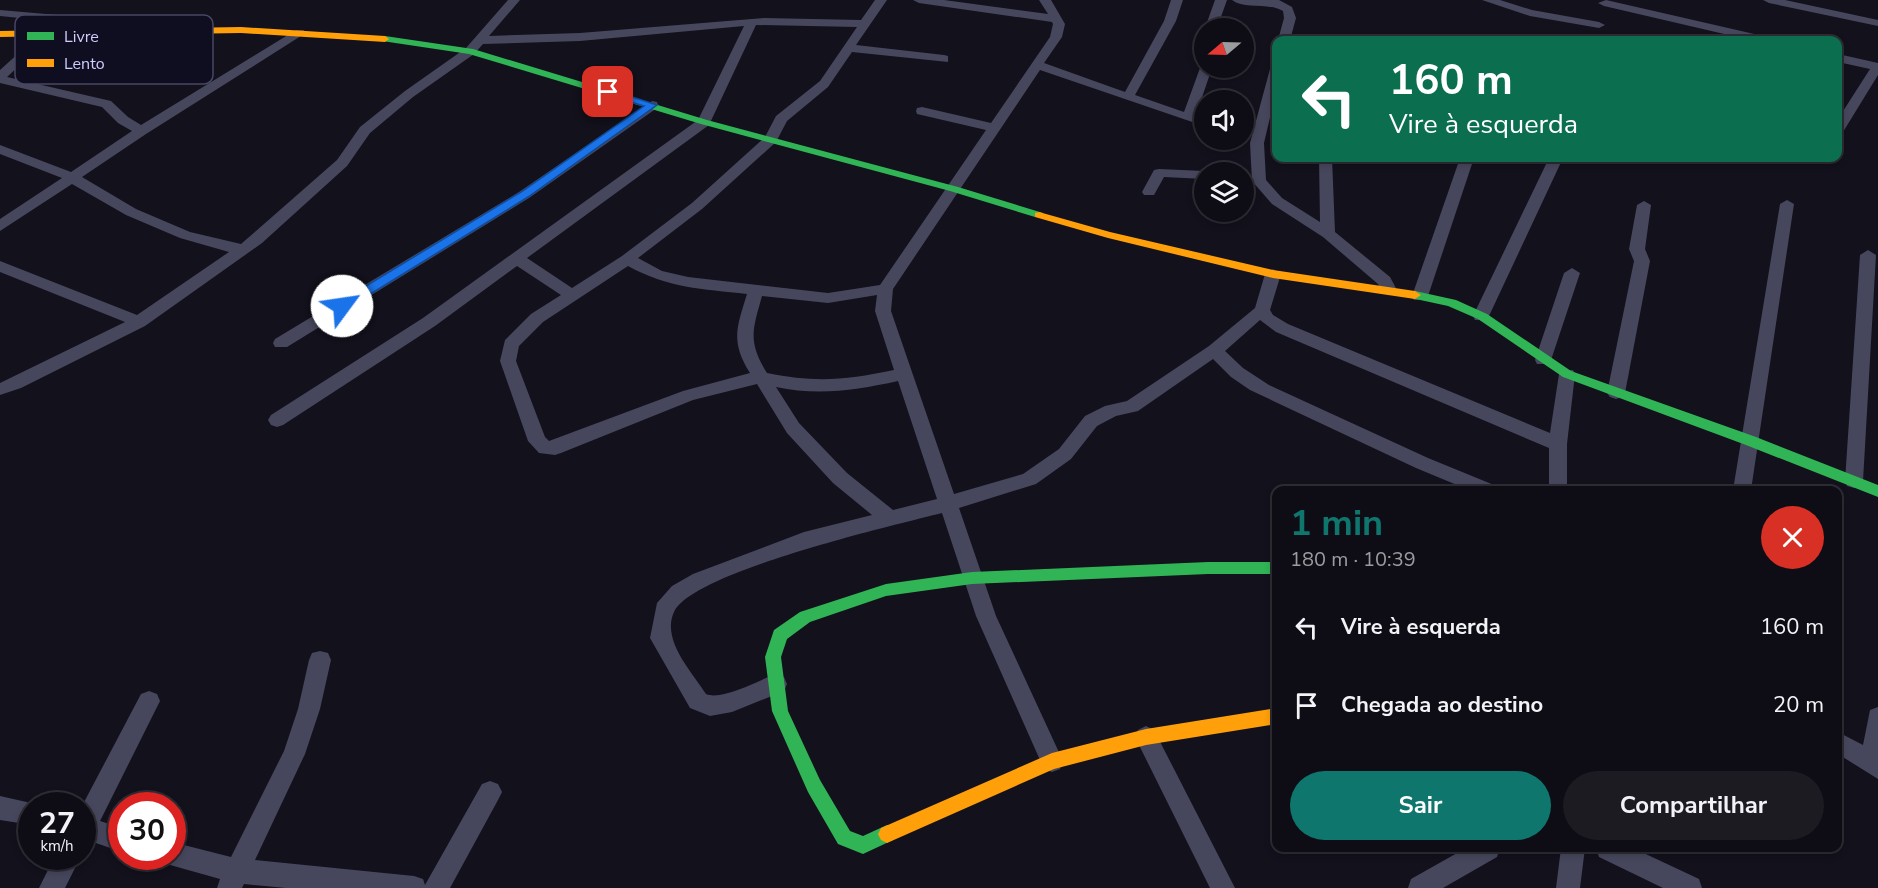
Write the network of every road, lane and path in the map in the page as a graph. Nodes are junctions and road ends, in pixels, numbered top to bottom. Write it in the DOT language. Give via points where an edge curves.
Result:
graph roads {
  1 [pos="514,0"];
  2 [pos="881,0"];
  3 [pos="919,0"];
  4 [pos="1177,0"];
  5 [pos="1221,0"];
  6 [pos="1238,0"];
  7 [pos="1488,0"];
  8 [pos="1769,0"];
  9 [pos="1605,1"];
  10 [pos="1050,6"];
  11 [pos="0,13"];
  12 [pos="21,15"];
  13 [pos="1214,18"];
  14 [pos="751,22"];
  15 [pos="1878,23"];
  16 [pos="864,24"];
  17 [pos="1599,25"];
  18 [pos="213,31"];
  19 [pos="300,32"];
  20 [pos="1285,36"];
  21 [pos="1595,36"];
  22 [pos="1747,36"];
  23 [pos="482,40"];
  24 [pos="850,48"];
  25 [pos="470,51"];
  26 [pos="944,59"];
  27 [pos="1842,59"];
  28 [pos="15,64"];
  29 [pos="1037,65"];
  30 [pos="1878,67"];
  31 [pos="0,78"];
  32 [pos="1202,78"];
  33 [pos="15,82"];
  34 [pos="24,84"];
  35 [pos="1272,85"];
  36 [pos="1128,98"];
  37 [pos="652,105"];
  38 [pos="922,111"];
  39 [pos="1188,117"];
  40 [pos="1194,119"];
  41 [pos="704,122"];
  42 [pos="1842,123"];
  43 [pos="993,128"];
  44 [pos="141,131"];
  45 [pos="771,139"];
  46 [pos="1254,141"];
  47 [pos="1257,143"];
  48 [pos="0,149"];
  49 [pos="1326,162"];
  50 [pos="1466,162"];
  51 [pos="1554,162"];
  52 [pos="1194,175"];
  53 [pos="71,177"];
  54 [pos="1254,180"];
  55 [pos="1259,181"];
  56 [pos="954,189"];
  57 [pos="1149,192"];
  58 [pos="1787,204"];
  59 [pos="1644,205"];
  60 [pos="0,226"];
  61 [pos="1328,234"];
  62 [pos="244,249"];
  63 [pos="1868,255"];
  64 [pos="517,259"];
  65 [pos="627,259"];
  66 [pos="0,266"];
  67 [pos="1572,273"];
  68 [pos="1273,274"];
  69 [pos="885,289"];
  70 [pos="756,290"];
  71 [pos="1389,290"];
  72 [pos="571,294"];
  73 [pos="1420,296"];
  74 [pos="1262,310"];
  75 [pos="1481,316"];
  76 [pos="139,322"];
  77 [pos="281,343"];
  78 [pos="1215,350"];
  79 [pos="1543,360"];
  80 [pos="903,374"];
  81 [pos="1567,374"];
  82 [pos="760,377"];
  83 [pos="0,389"];
  84 [pos="1616,393"];
  85 [pos="277,420"];
  86 [pos="1751,441"];
  87 [pos="1558,444"];
  88 [pos="1854,481"];
  89 [pos="1478,486"];
  90 [pos="1558,486"];
  91 [pos="1743,486"];
  92 [pos="1878,491"];
  93 [pos="947,504"];
  94 [pos="888,517"];
  95 [pos="1272,568"];
  96 [pos="972,578"];
  97 [pos="320,660"];
  98 [pos="776,684"];
  99 [pos="149,701"];
  100 [pos="1272,717"];
  101 [pos="1878,717"];
  102 [pos="1146,736"];
  103 [pos="1842,745"];
  104 [pos="1052,760"];
  105 [pos="1875,766"];
  106 [pos="490,792"];
  107 [pos="96,805"];
  108 [pos="0,808"];
  109 [pos="18,811"];
  110 [pos="1481,852"];
  111 [pos="1572,852"];
  112 [pos="1616,852"];
  113 [pos="186,860"];
  114 [pos="61,870"];
  115 [pos="233,879"];
  116 [pos="51,888"];
  117 [pos="414,888"];
  118 [pos="436,888"];
  119 [pos="1223,888"];
  120 [pos="1420,888"];
  121 [pos="1568,888"];
  122 [pos="1690,888"];
  1 -- 23 [label="street"];
  2 -- 16 [label="street"];
  3 -- 10 [label="street"];
  4 -- 36 [label="street" via="1170,21"];
  5 -- 13 [label="street"];
  6 -- 20 [label="street" via="1277,3 1288,9"];
  7 -- 17 [label="street" via="1530,13"];
  8 -- 15 [label="street"];
  9 -- 17 [label="street"];
  9 -- 22 [label="street"];
  10 -- 29 [label="street" via="1059,24 1056,37"];
  11 -- 12 [label="street"];
  14 -- 16 [label="street"];
  14 -- 23 [label="street" via="580,37"];
  14 -- 41 [label="street"];
  16 -- 24 [label="street"];
  17 -- 21 [label="street"];
  18 -- 19 [label="street"];
  19 -- 25 [label="street"];
  19 -- 44 [label="street"];
  23 -- 25 [label="street"];
  24 -- 26 [label="street"];
  24 -- 45 [label="street" via="824,84 782,119"];
  25 -- 37 [label="street"];
  25 -- 62 [label="street" via="365,130 342,163"];
  27 -- 30 [label="street"];
  28 -- 31 [label="street"];
  29 -- 36 [label="street"];
  29 -- 43 [label="street"];
  30 -- 42 [label="street"];
  31 -- 33 [label="street"];
  32 -- 39 [label="street"];
  34 -- 44 [label="street" via="106,104"];
  35 -- 47 [label="street"];
  36 -- 39 [label="street"];
  37 -- 41 [label="street"];
  37 -- 77 [label="street" via="524,195"];
  38 -- 43 [label="street"];
  39 -- 40 [label="street"];
  41 -- 45 [label="street"];
  41 -- 64 [label="street"];
  43 -- 56 [label="street"];
  44 -- 53 [label="street"];
  45 -- 56 [label="street"];
  45 -- 65 [label="street" via="697,206"];
  46 -- 47 [label="street"];
  47 -- 55 [label="street"];
  48 -- 53 [label="street"];
  49 -- 61 [label="street"];
  50 -- 73 [label="street"];
  51 -- 75 [label="street"];
  52 -- 57 [label="street" via="1159,173"];
  53 -- 60 [label="street"];
  53 -- 62 [label="street" via="131,212 185,234"];
  54 -- 55 [label="street"];
  55 -- 61 [label="street" via="1277,201"];
  56 -- 68 [label="street" via="1108,235"];
  56 -- 69 [label="street"];
  58 -- 86 [label="street"];
  59 -- 84 [label="street" via="1637,249 1642,261"];
  61 -- 71 [label="street" via="1384,281"];
  62 -- 76 [label="street"];
  63 -- 88 [label="street"];
  64 -- 72 [label="street"];
  64 -- 85 [label="street" via="429,322"];
  65 -- 70 [label="street" via="670,279"];
  65 -- 72 [label="street"];
  66 -- 76 [label="street"];
  67 -- 79 [label="street"];
  68 -- 71 [label="street"];
  68 -- 74 [label="street"];
  69 -- 70 [label="street" via="828,298"];
  69 -- 80 [label="street" via="883,311"];
  70 -- 82 [label="street" via="745,339"];
  71 -- 73 [label="street"];
  72 -- 82 [label="street" via="537,318 508,352 531,429 545,448 565,446 689,395"];
  73 -- 75 [label="street" via="1452,303"];
  74 -- 78 [label="street"];
  74 -- 87 [label="street" via="1267,319 1282,328"];
  75 -- 79 [label="street"];
  76 -- 83 [label="street"];
  78 -- 89 [label="street" via="1242,378 1263,390"];
  78 -- 93 [label="street" via="1132,406 1091,421 1065,454 1029,479"];
  79 -- 81 [label="street"];
  80 -- 82 [label="street" via="842,385 800,386"];
  80 -- 93 [label="street"];
  81 -- 84 [label="street"];
  81 -- 87 [label="street"];
  82 -- 94 [label="street" via="793,428 840,478"];
  84 -- 86 [label="street"];
  86 -- 88 [label="street"];
  86 -- 91 [label="street"];
  87 -- 90 [label="street"];
  88 -- 92 [label="street"];
  93 -- 94 [label="street"];
  93 -- 96 [label="street"];
  94 -- 98 [label="street" via="804,540 700,580 679,592 664,609 660,638 698,701 710,706 732,702"];
  95 -- 96 [label="street"];
  96 -- 98 [label="street" via="886,590 805,617 780,635 772,657"];
  96 -- 104 [label="street"];
  97 -- 115 [label="street" via="294,754"];
  98 -- 104 [label="street" via="780,711 814,786 844,838 863,845"];
  99 -- 107 [label="street"];
  100 -- 102 [label="street"];
  101 -- 105 [label="street"];
  102 -- 104 [label="street"];
  102 -- 119 [label="street"];
  103 -- 105 [label="street"];
  106 -- 118 [label="street"];
  108 -- 109 [label="street"];
  110 -- 120 [label="street"];
  111 -- 121 [label="street"];
  112 -- 122 [label="street"];
  113 -- 115 [label="street"];
  114 -- 116 [label="street"];
  115 -- 117 [label="street"];
}
